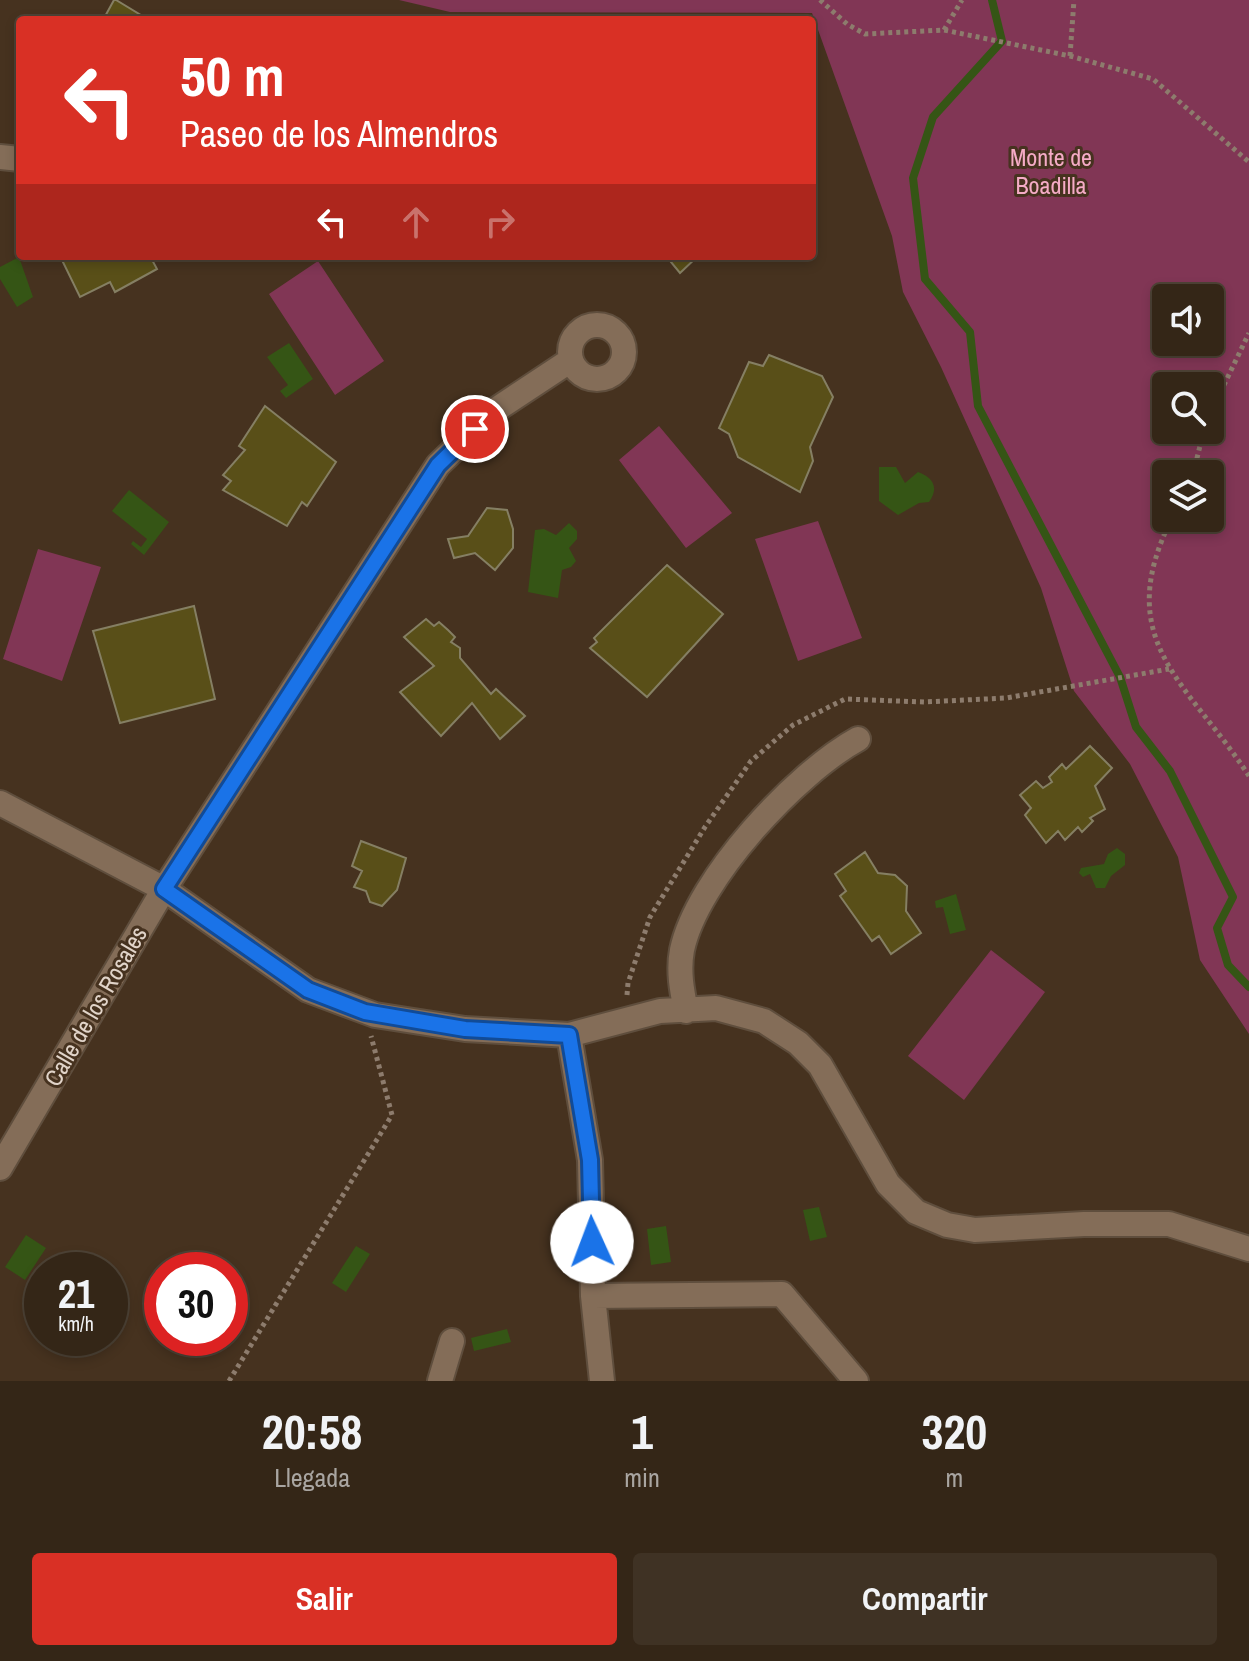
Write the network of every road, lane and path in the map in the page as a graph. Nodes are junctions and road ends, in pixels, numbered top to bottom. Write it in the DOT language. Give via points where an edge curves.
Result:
graph roads {
  1 [pos="820,0"];
  2 [pos="962,0"];
  3 [pos="1074,0"];
  4 [pos="944,30"];
  5 [pos="1070,56"];
  6 [pos="1249,162"];
  7 [pos="1249,333"];
  8 [pos="571,360"];
  9 [pos="1224,385"];
  10 [pos="1165,532"];
  11 [pos="858,739"];
  12 [pos="1249,776"];
  13 [pos="0,803"];
  14 [pos="164,889"];
  15 [pos="686,1011"];
  16 [pos="365,1012"];
  17 [pos="569,1035"];
  18 [pos="0,1168"];
  19 [pos="1249,1249"];
  20 [pos="593,1296"];
  21 [pos="452,1341"];
  22 [pos="229,1381"];
  23 [pos="440,1381"];
  24 [pos="602,1381"];
  25 [pos="856,1381"];
  1 -- 4 [label="path" via="865,34"];
  2 -- 4 [label="path"];
  3 -- 5 [label="path"];
  4 -- 5 [label="path"];
  5 -- 6 [label="path" via="1153,79"];
  7 -- 9 [label="path"];
  8 -- 14 [label="street, Calle de los Rosales" via="494,411 438,465"];
  10 -- 12 [label="path" via="1153,555 1147,611 1169,669"];
  11 -- 15 [label="street" via="828,755 769,809 708,894 682,952"];
  13 -- 14 [label="street"];
  14 -- 16 [label="street" via="308,990"];
  14 -- 18 [label="street, Calle de los Rosales"];
  15 -- 17 [label="street" via="660,1011"];
  15 -- 19 [label="street" via="716,1008 764,1021 798,1043 820,1065 888,1184 916,1212 975,1230 1169,1224"];
  16 -- 17 [label="street" via="465,1029"];
  16 -- 22 [label="path" via="392,1115"];
  17 -- 20 [label="street" via="590,1160"];
  20 -- 24 [label="street"];
  20 -- 25 [label="street" via="782,1294"];
  21 -- 23 [label="street"];
}
